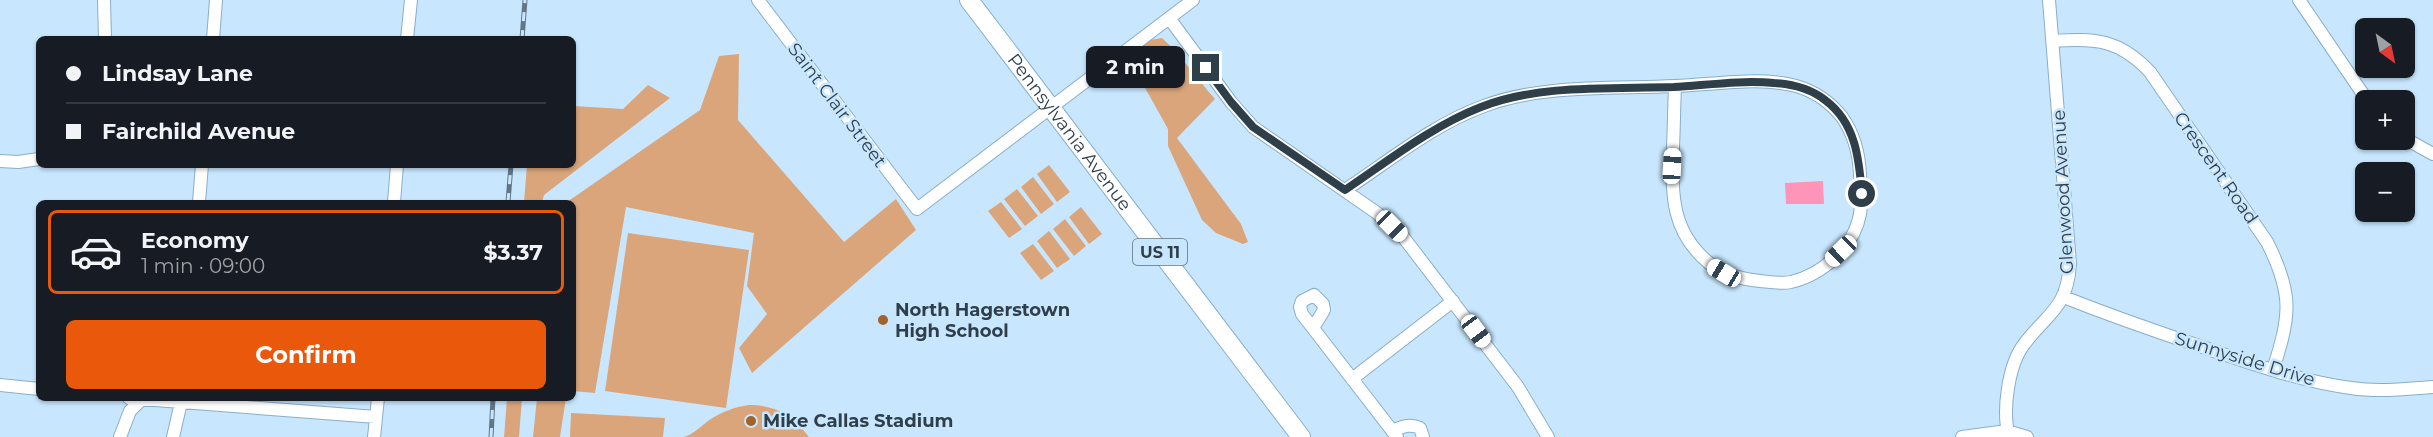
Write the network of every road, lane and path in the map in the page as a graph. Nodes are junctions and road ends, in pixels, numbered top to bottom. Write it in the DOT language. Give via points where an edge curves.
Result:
graph roads {
  1 [pos="104,0"];
  2 [pos="216,0"];
  3 [pos="411,0"];
  4 [pos="758,0"];
  5 [pos="969,0"];
  6 [pos="1193,0"];
  7 [pos="2049,0"];
  8 [pos="2299,0"];
  9 [pos="1169,18"];
  10 [pos="105,36"];
  11 [pos="213,36"];
  12 [pos="407,36"];
  13 [pos="2053,41"];
  14 [pos="1675,87"];
  15 [pos="2360,90"];
  16 [pos="1051,107"];
  17 [pos="2415,144"];
  18 [pos="2433,154"];
  19 [pos="36,159"];
  20 [pos="0,161"];
  21 [pos="202,168"];
  22 [pos="397,168"];
  23 [pos="1345,190"];
  24 [pos="199,200"];
  25 [pos="394,200"];
  26 [pos="2064,297"];
  27 [pos="1453,301"];
  28 [pos="1313,328"];
  29 [pos="2273,370"];
  30 [pos="1352,379"];
  31 [pos="0,385"];
  32 [pos="2433,387"];
  33 [pos="36,389"];
  34 [pos="136,401"];
  35 [pos="182,401"];
  36 [pos="193,401"];
  37 [pos="378,401"];
  38 [pos="376,417"];
  39 [pos="1394,434"];
  40 [pos="2008,434"];
  41 [pos="120,437"];
  42 [pos="173,437"];
  43 [pos="374,437"];
  44 [pos="1301,437"];
  45 [pos="1423,437"];
  46 [pos="1548,437"];
  47 [pos="1962,437"];
  48 [pos="2027,437"];
  1 -- 10 [label="street"];
  2 -- 11 [label="street"];
  3 -- 12 [label="street"];
  4 -- 16 [label="street, Saint Clair Street" via="917,209"];
  5 -- 16 [label="main road, Pennsylvania Avenue / US 11"];
  6 -- 9 [label="street"];
  7 -- 13 [label="street, Glenwood Avenue"];
  8 -- 15 [label="street"];
  9 -- 16 [label="street"];
  9 -- 23 [label="street" via="1253,127"];
  13 -- 26 [label="street, Glenwood Avenue" via="2070,264"];
  13 -- 29 [label="street, Crescent Road" via="2100,40 2136,57 2267,242 2285,284 2288,310"];
  14 -- 14 [label="street" via="1764,83 1796,86 1824,99 1841,116 1856,146 1861,205 1850,239 1829,263 1790,282 1762,282 1724,273 1694,250 1680,228 1672,194"];
  14 -- 23 [label="street" via="1554,92 1501,100 1464,114"];
  16 -- 44 [label="main road, Pennsylvania Avenue / US 11"];
  17 -- 18 [label="street"];
  19 -- 20 [label="street"];
  21 -- 24 [label="street"];
  22 -- 25 [label="street"];
  23 -- 27 [label="street" via="1404,238"];
  26 -- 29 [label="street, Sunnyside Drive" via="2109,316"];
  26 -- 40 [label="street, Glenwood Avenue" via="2015,359 2006,416"];
  27 -- 30 [label="street"];
  27 -- 46 [label="street" via="1518,387"];
  28 -- 30 [label="street"];
  29 -- 32 [label="street, Sunnyside Drive" via="2353,388"];
  30 -- 39 [label="street"];
  31 -- 33 [label="street"];
  34 -- 41 [label="street"];
  35 -- 42 [label="street"];
  36 -- 38 [label="street"];
  37 -- 38 [label="street"];
  38 -- 43 [label="street"];
  39 -- 45 [label="street" via="1408,425 1420,428"];
  40 -- 47 [label="street"];
  40 -- 48 [label="street"];
}
